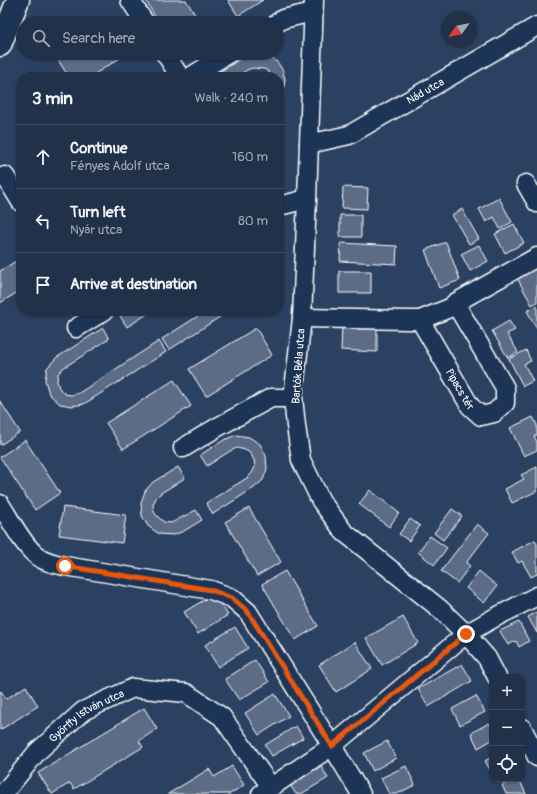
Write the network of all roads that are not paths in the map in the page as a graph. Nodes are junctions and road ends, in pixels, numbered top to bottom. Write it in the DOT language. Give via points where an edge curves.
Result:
graph roads {
  1 [pos="18,0"];
  2 [pos="130,0"];
  3 [pos="313,6"];
  4 [pos="140,16"];
  5 [pos="284,19"];
  6 [pos="537,26"];
  7 [pos="0,45"];
  8 [pos="169,60"];
  9 [pos="218,60"];
  10 [pos="177,72"];
  11 [pos="198,72"];
  12 [pos="309,144"];
  13 [pos="5,176"];
  14 [pos="526,184"];
  15 [pos="16,194"];
  16 [pos="307,199"];
  17 [pos="537,203"];
  18 [pos="284,205"];
  19 [pos="537,257"];
  20 [pos="455,303"];
  21 [pos="92,316"];
  22 [pos="302,318"];
  23 [pos="420,320"];
  24 [pos="76,328"];
  25 [pos="294,398"];
  26 [pos="183,448"];
  27 [pos="0,504"];
  28 [pos="537,596"];
  29 [pos="466,634"];
  30 [pos="495,674"];
  31 [pos="525,734"];
  32 [pos="332,746"];
  33 [pos="537,757"];
  34 [pos="266,791"];
  35 [pos="3,794"];
  36 [pos="361,794"];
  1 -- 7 [label="street"];
  2 -- 4 [label="street"];
  3 -- 5 [label="street"];
  3 -- 12 [label="street, Bartók Béla utca"];
  6 -- 12 [label="street, Nád utca" via="349,135"];
  8 -- 10 [label="street"];
  9 -- 11 [label="street"];
  12 -- 16 [label="street, Bartók Béla utca"];
  13 -- 15 [label="street"];
  14 -- 17 [label="street"];
  16 -- 18 [label="street"];
  16 -- 22 [label="street, Bartók Béla utca"];
  19 -- 20 [label="street"];
  20 -- 23 [label="street" via="452,307"];
  20 -- 23 [label="street, Pipacs tér" via="505,388 505,403 494,413 481,416 470,406"];
  21 -- 24 [label="street"];
  22 -- 23 [label="street"];
  22 -- 25 [label="street, Bartók Béla utca"];
  25 -- 26 [label="street" via="271,398"];
  25 -- 29 [label="street, Bartók Béla utca" via="301,460 321,501 344,532 440,609"];
  27 -- 32 [label="street" via="23,540 36,555 48,561 211,590 232,598 248,612"];
  28 -- 29 [label="street"];
  29 -- 30 [label="street, Bartók Béla utca" via="487,658"];
  29 -- 32 [label="street"];
  31 -- 33 [label="street"];
  32 -- 34 [label="street"];
  32 -- 36 [label="street"];
  34 -- 35 [label="street, Győrffy István utca" via="222,717 186,693 133,688 82,711 37,752"];
}
